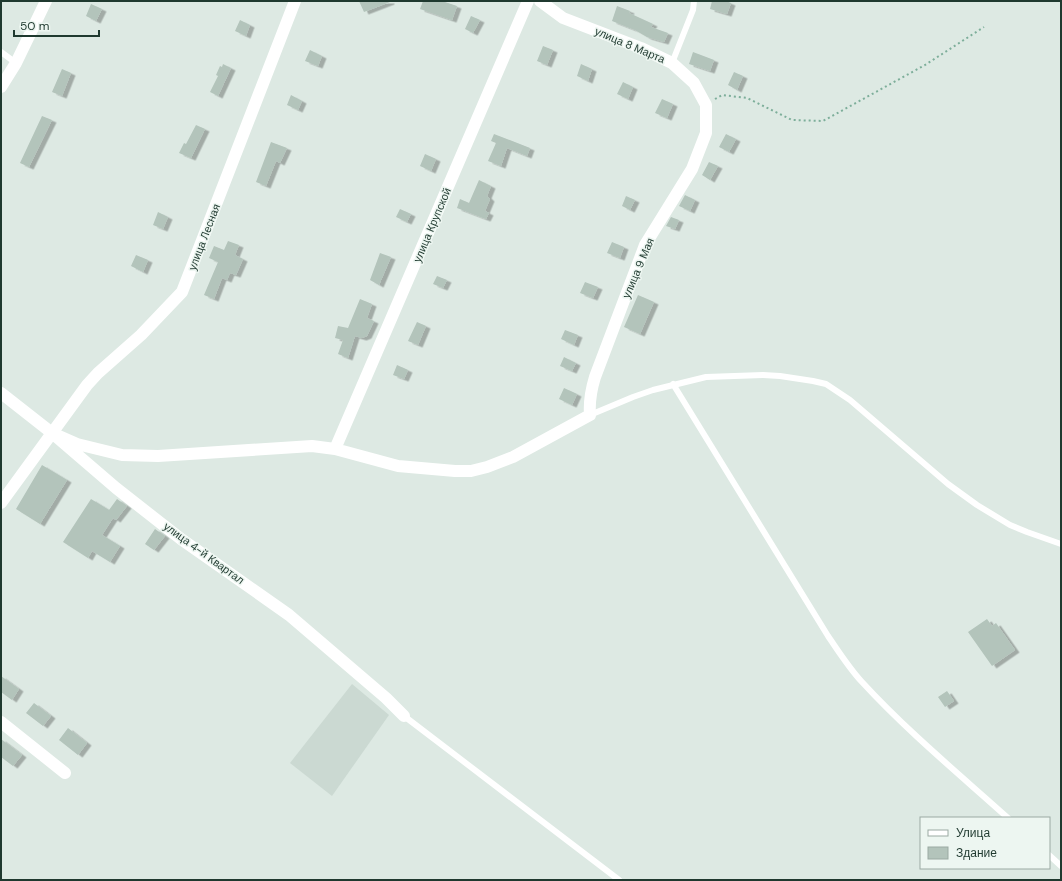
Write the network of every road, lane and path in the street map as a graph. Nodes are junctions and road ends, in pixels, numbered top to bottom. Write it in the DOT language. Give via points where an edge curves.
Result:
graph roads {
  1 [pos="46,1"];
  2 [pos="294,1"];
  3 [pos="528,1"];
  4 [pos="540,1"];
  5 [pos="694,1"];
  6 [pos="984,27"];
  7 [pos="1,52"];
  8 [pos="16,63"];
  9 [pos="672,63"];
  10 [pos="1,87"];
  11 [pos="706,105"];
  12 [pos="673,384"];
  13 [pos="1,393"];
  14 [pos="590,415"];
  15 [pos="52,433"];
  16 [pos="335,449"];
  17 [pos="1,503"];
  18 [pos="1061,544"];
  19 [pos="404,716"];
  20 [pos="1,722"];
  21 [pos="65,773"];
  22 [pos="1007,817"];
  23 [pos="1050,856"];
  24 [pos="1061,866"];
  25 [pos="619,880"];
  1 -- 8 [label="street"];
  2 -- 15 [label="street, улица Лесная" via="182,292 98,373 72,403"];
  3 -- 16 [label="street, улица Крупской"];
  4 -- 9 [label="street, улица 8 Марта" via="563,18 641,48"];
  5 -- 9 [label="lane" via="693,10"];
  6 -- 11 [label="path" via="925,65 823,121 792,120 747,98 722,95"];
  7 -- 8 [label="lane"];
  8 -- 10 [label="street"];
  9 -- 11 [label="street, улица 8 Марта" via="694,83"];
  11 -- 14 [label="street, улица 9 Мая" via="706,134 692,169 645,245 595,377 589,405"];
  12 -- 14 [label="lane"];
  12 -- 18 [label="lane" via="706,377 763,375 799,378 826,384 850,400 948,484 977,505 1010,525"];
  12 -- 22 [label="lane" via="824,629 851,668 902,722"];
  13 -- 15 [label="street, улица 4-й Квартал"];
  14 -- 16 [label="street" via="513,457 471,471 398,466"];
  15 -- 16 [label="street" via="77,444 122,455 158,456 312,446"];
  15 -- 17 [label="street, улица Лесная"];
  15 -- 19 [label="street, улица 4-й Квартал" via="116,488 289,615"];
  19 -- 25 [label="lane"];
  20 -- 21 [label="street"];
  23 -- 24 [label="lane"];
}
